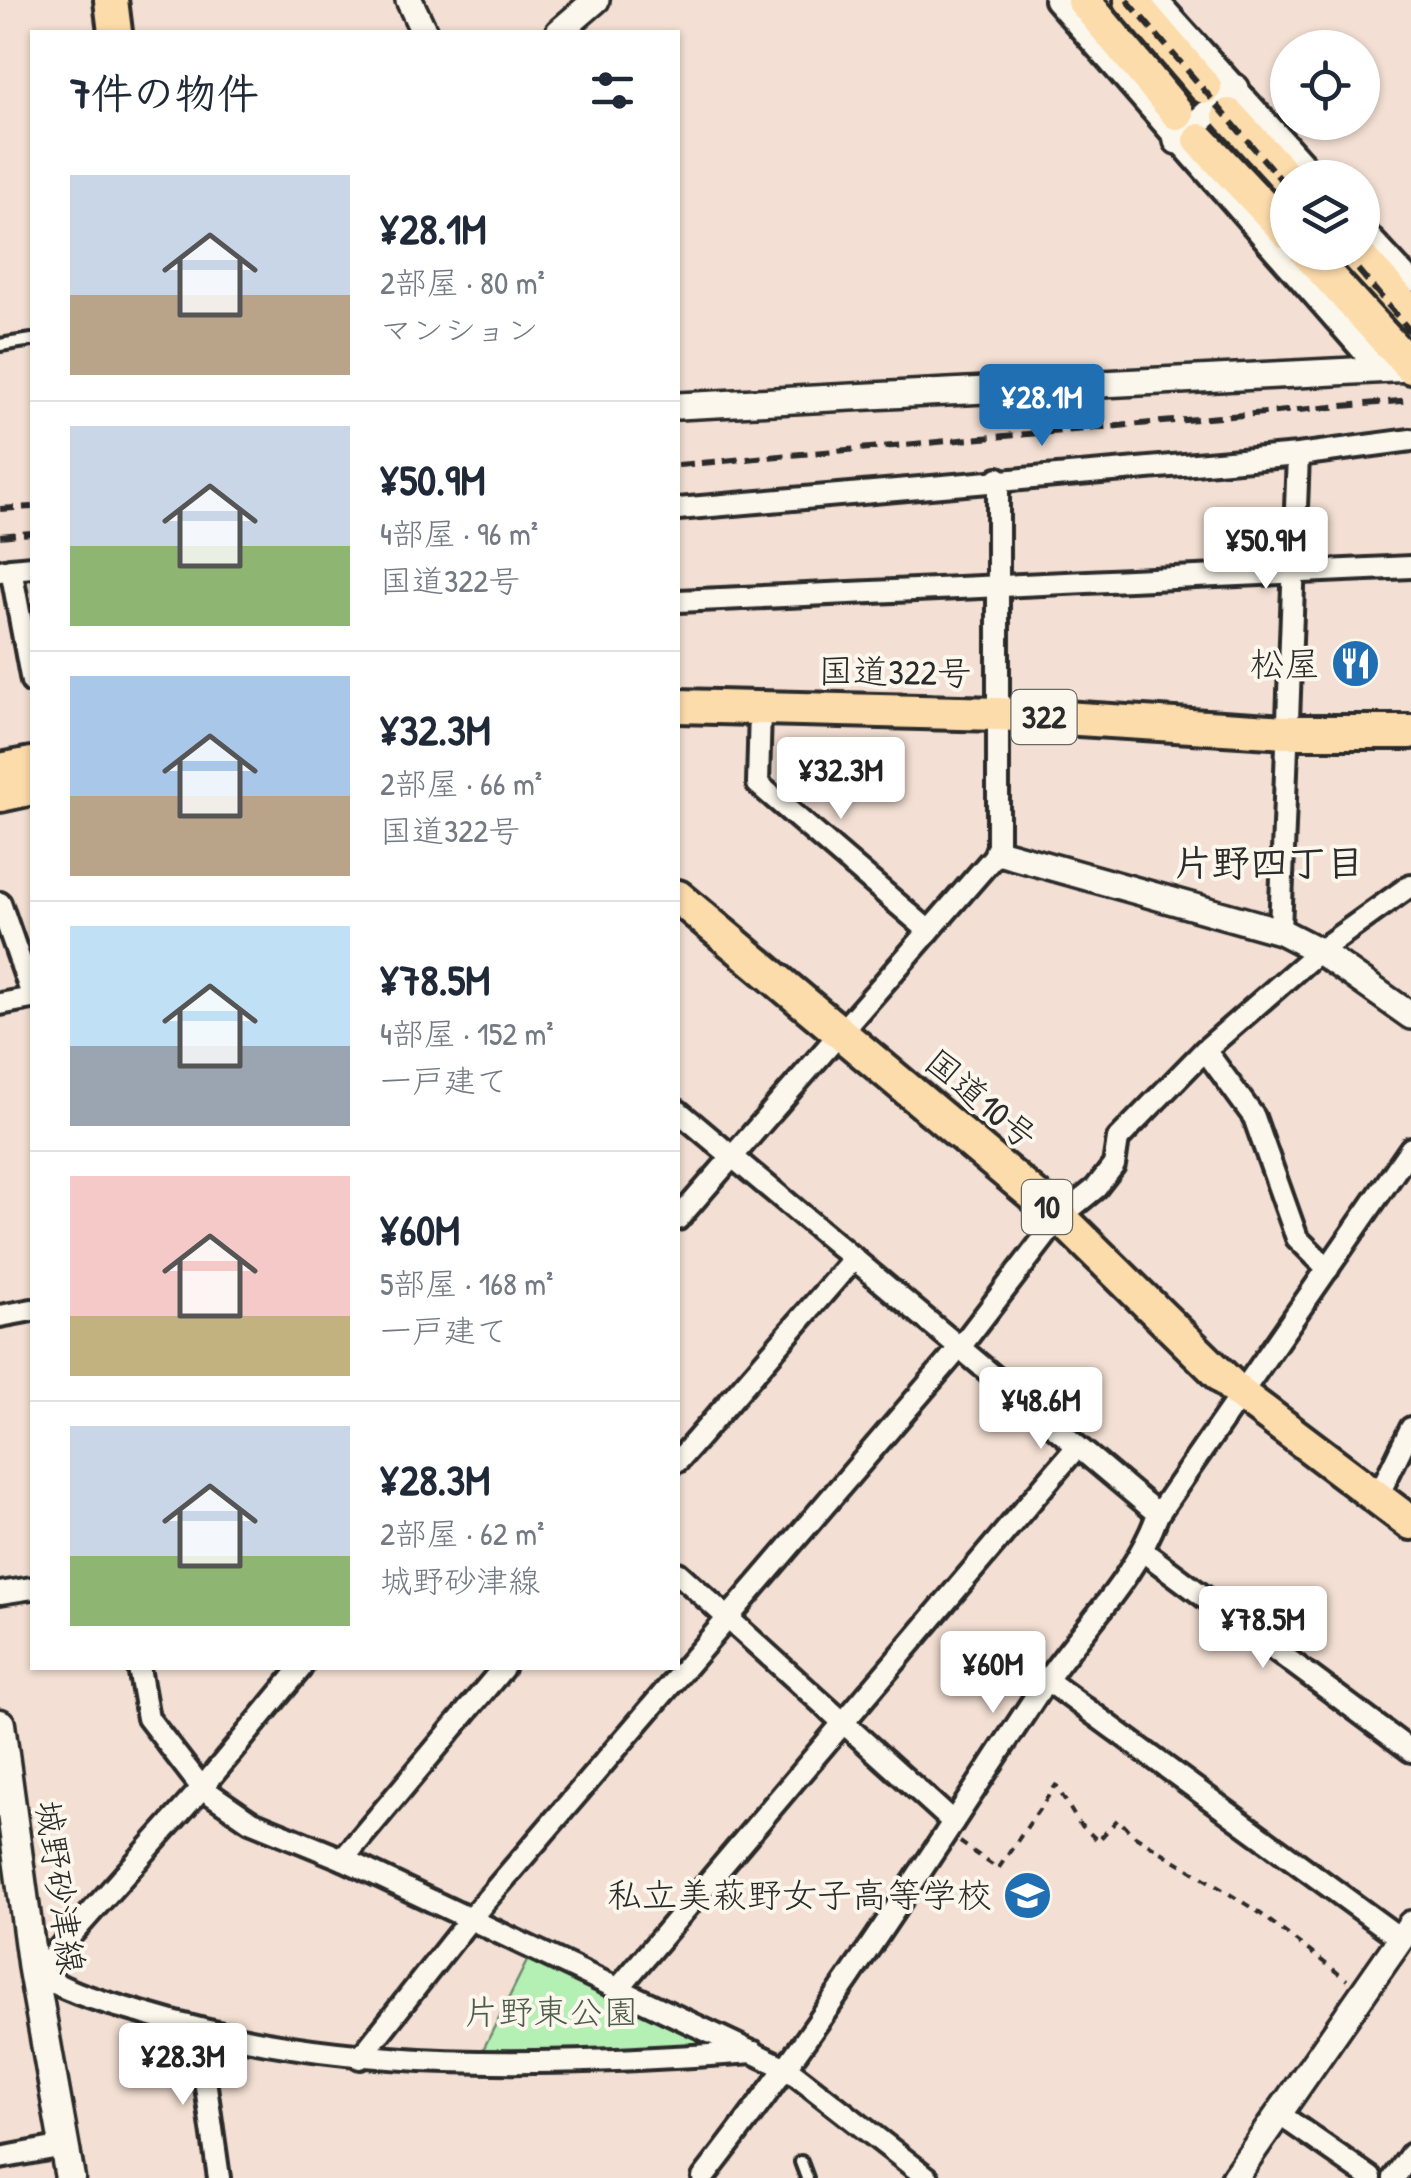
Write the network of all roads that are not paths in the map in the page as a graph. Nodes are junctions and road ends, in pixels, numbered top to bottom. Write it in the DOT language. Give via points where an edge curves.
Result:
graph roads {
  1 [pos="111,0"];
  2 [pos="409,0"];
  3 [pos="596,0"];
  4 [pos="1055,0"];
  5 [pos="1083,0"];
  6 [pos="1132,0"];
  7 [pos="1157,0"];
  8 [pos="114,30"];
  9 [pos="423,30"];
  10 [pos="561,30"];
  11 [pos="1223,97"];
  12 [pos="1185,131"];
  13 [pos="1273,160"];
  14 [pos="1296,160"];
  15 [pos="1270,215"];
  16 [pos="1380,247"];
  17 [pos="1321,270"];
  18 [pos="1371,270"];
  19 [pos="1411,281"];
  20 [pos="1411,314"];
  21 [pos="30,340"];
  22 [pos="0,345"];
  23 [pos="1401,368"];
  24 [pos="680,406"];
  25 [pos="1411,440"];
  26 [pos="1298,455"];
  27 [pos="998,478"];
  28 [pos="680,508"];
  29 [pos="1411,568"];
  30 [pos="14,569"];
  31 [pos="1291,573"];
  32 [pos="998,586"];
  33 [pos="680,601"];
  34 [pos="30,669"];
  35 [pos="680,706"];
  36 [pos="760,710"];
  37 [pos="999,714"];
  38 [pos="1286,732"];
  39 [pos="1411,732"];
  40 [pos="30,764"];
  41 [pos="0,770"];
  42 [pos="30,788"];
  43 [pos="0,795"];
  44 [pos="998,852"];
  45 [pos="1411,885"];
  46 [pos="680,899"];
  47 [pos="0,903"];
  48 [pos="929,931"];
  49 [pos="1280,931"];
  50 [pos="1320,951"];
  51 [pos="30,990"];
  52 [pos="30,996"];
  53 [pos="0,1004"];
  54 [pos="1411,1016"];
  55 [pos="841,1033"];
  56 [pos="1205,1050"];
  57 [pos="680,1113"];
  58 [pos="1411,1148"];
  59 [pos="732,1156"];
  60 [pos="680,1217"];
  61 [pos="1060,1217"];
  62 [pos="854,1258"];
  63 [pos="1328,1269"];
  64 [pos="30,1310"];
  65 [pos="0,1316"];
  66 [pos="961,1346"];
  67 [pos="1239,1393"];
  68 [pos="1411,1428"];
  69 [pos="1075,1449"];
  70 [pos="680,1459"];
  71 [pos="1378,1496"];
  72 [pos="1158,1514"];
  73 [pos="1411,1523"];
  74 [pos="1144,1552"];
  75 [pos="680,1575"];
  76 [pos="30,1588"];
  77 [pos="0,1593"];
  78 [pos="730,1616"];
  79 [pos="140,1670"];
  80 [pos="299,1670"];
  81 [pos="501,1670"];
  82 [pos="1047,1680"];
  83 [pos="842,1720"];
  84 [pos="0,1724"];
  85 [pos="1411,1750"];
  86 [pos="3,1775"];
  87 [pos="202,1788"];
  88 [pos="949,1827"];
  89 [pos="344,1859"];
  90 [pos="470,1920"];
  91 [pos="1407,1933"];
  92 [pos="33,1970"];
  93 [pos="617,1990"];
  94 [pos="198,2030"];
  95 [pos="754,2052"];
  96 [pos="360,2058"];
  97 [pos="788,2069"];
  98 [pos="1279,2114"];
  99 [pos="64,2146"];
  100 [pos="1411,2154"];
  101 [pos="0,2158"];
  102 [pos="801,2162"];
  103 [pos="70,2178"];
  104 [pos="218,2178"];
  105 [pos="703,2178"];
  106 [pos="807,2178"];
  107 [pos="928,2178"];
  108 [pos="1234,2178"];
  109 [pos="1372,2178"];
  110 [pos="1394,2178"];
  1 -- 8 [label="highway"];
  2 -- 9 [label="street"];
  3 -- 10 [label="street"];
  4 -- 12 [label="street"];
  5 -- 12 [label="highway"];
  6 -- 11 [label="highway"];
  7 -- 11 [label="street"];
  11 -- 12 [label="street"];
  11 -- 13 [label="highway"];
  11 -- 14 [label="street"];
  12 -- 15 [label="highway"];
  12 -- 23 [label="street"];
  16 -- 19 [label="street"];
  17 -- 23 [label="highway"];
  18 -- 20 [label="highway"];
  21 -- 22 [label="lane"];
  23 -- 24 [label="street"];
  25 -- 26 [label="street"];
  26 -- 27 [label="street"];
  26 -- 31 [label="street"];
  27 -- 28 [label="street"];
  27 -- 32 [label="street"];
  29 -- 31 [label="street"];
  30 -- 34 [label="street"];
  31 -- 32 [label="street"];
  31 -- 38 [label="street"];
  32 -- 33 [label="street"];
  32 -- 37 [label="street"];
  35 -- 36 [label="highway, 国道322号 / 322"];
  36 -- 37 [label="highway, 国道322号 / 322"];
  36 -- 48 [label="street" via="758,784"];
  37 -- 38 [label="highway, 国道322号 / 322"];
  37 -- 44 [label="street"];
  38 -- 39 [label="highway, 国道322号 / 322"];
  38 -- 49 [label="street"];
  40 -- 41 [label="highway"];
  42 -- 43 [label="highway"];
  44 -- 48 [label="street"];
  44 -- 49 [label="street"];
  45 -- 50 [label="street"];
  46 -- 55 [label="highway, 国道10号 / 10"];
  47 -- 51 [label="street"];
  48 -- 55 [label="street"];
  49 -- 50 [label="street"];
  50 -- 54 [label="street"];
  50 -- 56 [label="street"];
  52 -- 53 [label="street"];
  55 -- 59 [label="street"];
  55 -- 61 [label="highway, 国道10号 / 10"];
  56 -- 61 [label="street" via="1118,1139 1114,1165 1096,1188"];
  56 -- 63 [label="street" via="1254,1117 1297,1238"];
  57 -- 59 [label="street"];
  58 -- 63 [label="street"];
  59 -- 60 [label="street"];
  59 -- 62 [label="street"];
  61 -- 66 [label="street"];
  61 -- 67 [label="highway, 国道10号 / 10"];
  62 -- 66 [label="street"];
  62 -- 70 [label="street"];
  63 -- 67 [label="street"];
  64 -- 65 [label="street"];
  66 -- 69 [label="street"];
  66 -- 78 [label="street"];
  67 -- 71 [label="highway, 国道10号 / 10"];
  67 -- 72 [label="street"];
  68 -- 71 [label="street"];
  69 -- 72 [label="street"];
  69 -- 83 [label="street"];
  71 -- 73 [label="highway, 国道10号 / 10"];
  72 -- 74 [label="street"];
  74 -- 82 [label="street"];
  74 -- 85 [label="street"];
  75 -- 78 [label="street"];
  76 -- 77 [label="street"];
  78 -- 83 [label="street"];
  78 -- 90 [label="street"];
  79 -- 87 [label="street" via="148,1718"];
  80 -- 87 [label="street"];
  81 -- 89 [label="street"];
  82 -- 88 [label="street"];
  82 -- 91 [label="street"];
  83 -- 88 [label="street"];
  83 -- 93 [label="street"];
  84 -- 86 [label="main road, 城野砂津線"];
  86 -- 92 [label="main road, 城野砂津線"];
  87 -- 89 [label="street" via="250,1821"];
  87 -- 92 [label="street"];
  88 -- 97 [label="street"];
  89 -- 90 [label="street"];
  90 -- 93 [label="street"];
  90 -- 96 [label="street"];
  91 -- 98 [label="street"];
  92 -- 94 [label="street" via="59,1988"];
  92 -- 99 [label="main road, 城野砂津線"];
  93 -- 95 [label="street"];
  94 -- 96 [label="street"];
  94 -- 104 [label="street"];
  95 -- 96 [label="street" via="484,2064"];
  95 -- 97 [label="street"];
  97 -- 105 [label="street"];
  97 -- 107 [label="street"];
  98 -- 108 [label="street"];
  98 -- 109 [label="street"];
  99 -- 101 [label="street"];
  99 -- 103 [label="main road, 城野砂津線"];
  100 -- 110 [label="street"];
  102 -- 106 [label="lane"];
}
